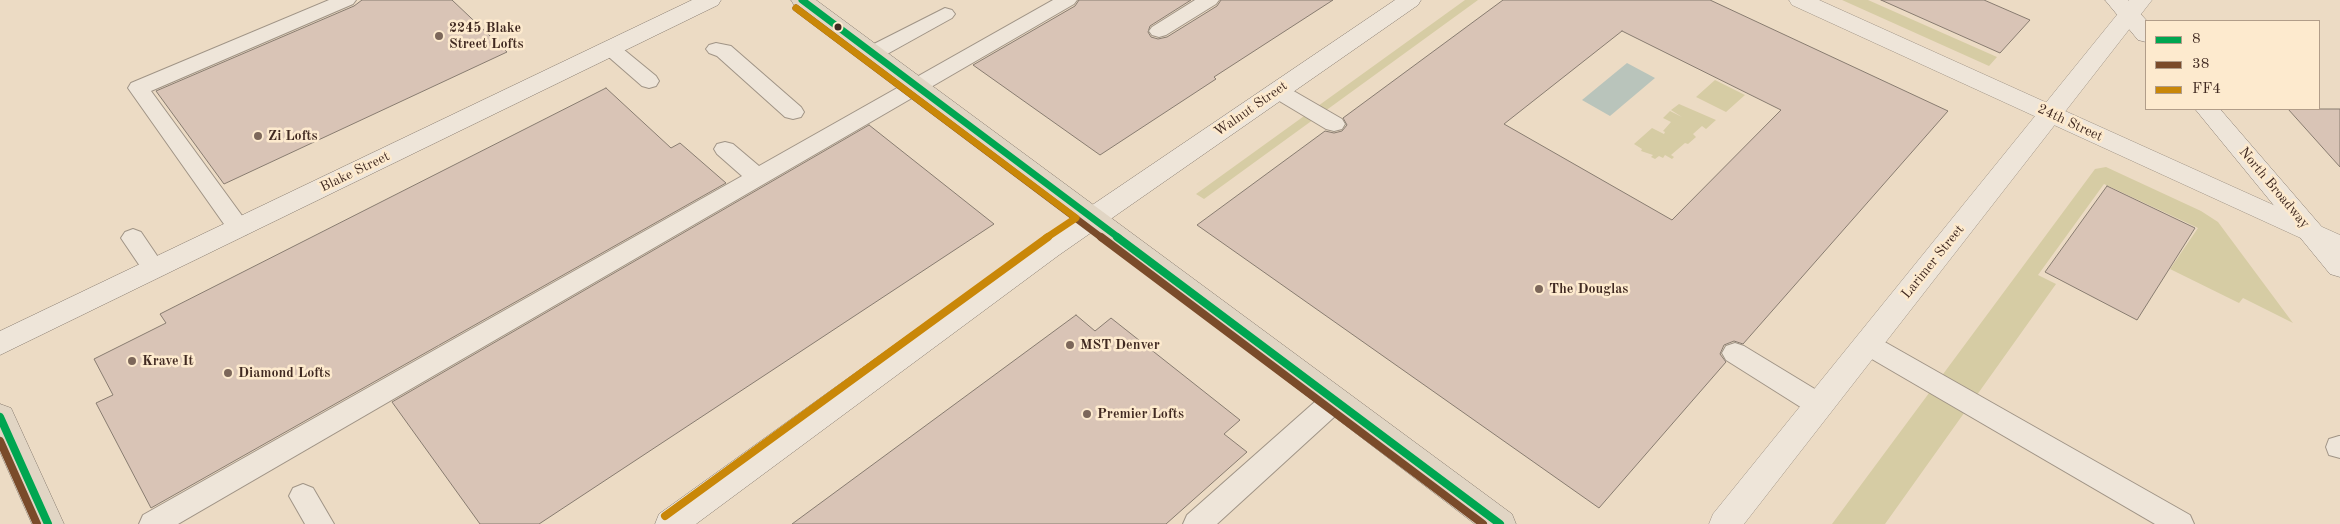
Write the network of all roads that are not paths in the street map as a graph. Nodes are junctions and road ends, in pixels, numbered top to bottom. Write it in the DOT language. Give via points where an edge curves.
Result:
graph roads {
  1 [pos="346,0"];
  2 [pos="710,0"];
  3 [pos="802,0"];
  4 [pos="1067,0"];
  5 [pos="1209,0"];
  6 [pos="1410,0"];
  7 [pos="1800,0"];
  8 [pos="2133,13"];
  9 [pos="945,14"];
  10 [pos="1159,32"];
  11 [pos="610,48"];
  12 [pos="716,49"];
  13 [pos="873,53"];
  14 [pos="649,81"];
  15 [pos="916,86"];
  16 [pos="1278,91"];
  17 [pos="2209,110"];
  18 [pos="793,112"];
  19 [pos="2051,115"];
  20 [pos="1334,124"];
  21 [pos="725,149"];
  22 [pos="757,177"];
  23 [pos="1093,219"];
  24 [pos="239,228"];
  25 [pos="2312,234"];
  26 [pos="133,238"];
  27 [pos="2340,246"];
  28 [pos="2340,267"];
  29 [pos="154,270"];
  30 [pos="0,344"];
  31 [pos="1868,344"];
  32 [pos="1735,352"];
  33 [pos="1335,400"];
  34 [pos="1820,405"];
  35 [pos="0,417"];
  36 [pos="302,496"];
  37 [pos="46,523"];
  38 [pos="153,524"];
  39 [pos="320,524"];
  40 [pos="671,524"];
  41 [pos="1197,524"];
  42 [pos="1500,524"];
  43 [pos="1725,524"];
  44 [pos="2180,524"];
  1 -- 24 [label="lane" via="138,88"];
  2 -- 11 [label="main road, Blake Street"];
  3 -- 13 [label="main road"];
  4 -- 15 [label="lane"];
  5 -- 10 [label="lane"];
  6 -- 16 [label="main road, Walnut Street"];
  7 -- 19 [label="main road, 24th Street"];
  8 -- 19 [label="main road, Larimer Street"];
  9 -- 13 [label="lane"];
  11 -- 14 [label="lane"];
  11 -- 24 [label="main road, Blake Street"];
  12 -- 18 [label="lane" via="724,50"];
  13 -- 15 [label="main road"];
  15 -- 22 [label="lane"];
  15 -- 23 [label="main road"];
  16 -- 20 [label="lane"];
  16 -- 23 [label="main road, Walnut Street"];
  17 -- 25 [label="main road, North Broadway"];
  19 -- 25 [label="main road, 24th Street"];
  19 -- 31 [label="main road, Larimer Street"];
  21 -- 22 [label="lane"];
  22 -- 38 [label="lane"];
  23 -- 33 [label="main road"];
  23 -- 40 [label="main road, Walnut Street"];
  24 -- 29 [label="main road, Blake Street"];
  25 -- 27 [label="main road, 24th Street"];
  25 -- 28 [label="main road, North Broadway"];
  26 -- 29 [label="lane"];
  29 -- 30 [label="main road, Blake Street"];
  31 -- 34 [label="main road, Larimer Street"];
  31 -- 44 [label="lane"];
  32 -- 34 [label="lane"];
  33 -- 41 [label="lane"];
  33 -- 42 [label="main road"];
  34 -- 43 [label="main road, Larimer Street"];
  35 -- 37 [label="main road"];
  36 -- 39 [label="lane"];
}
